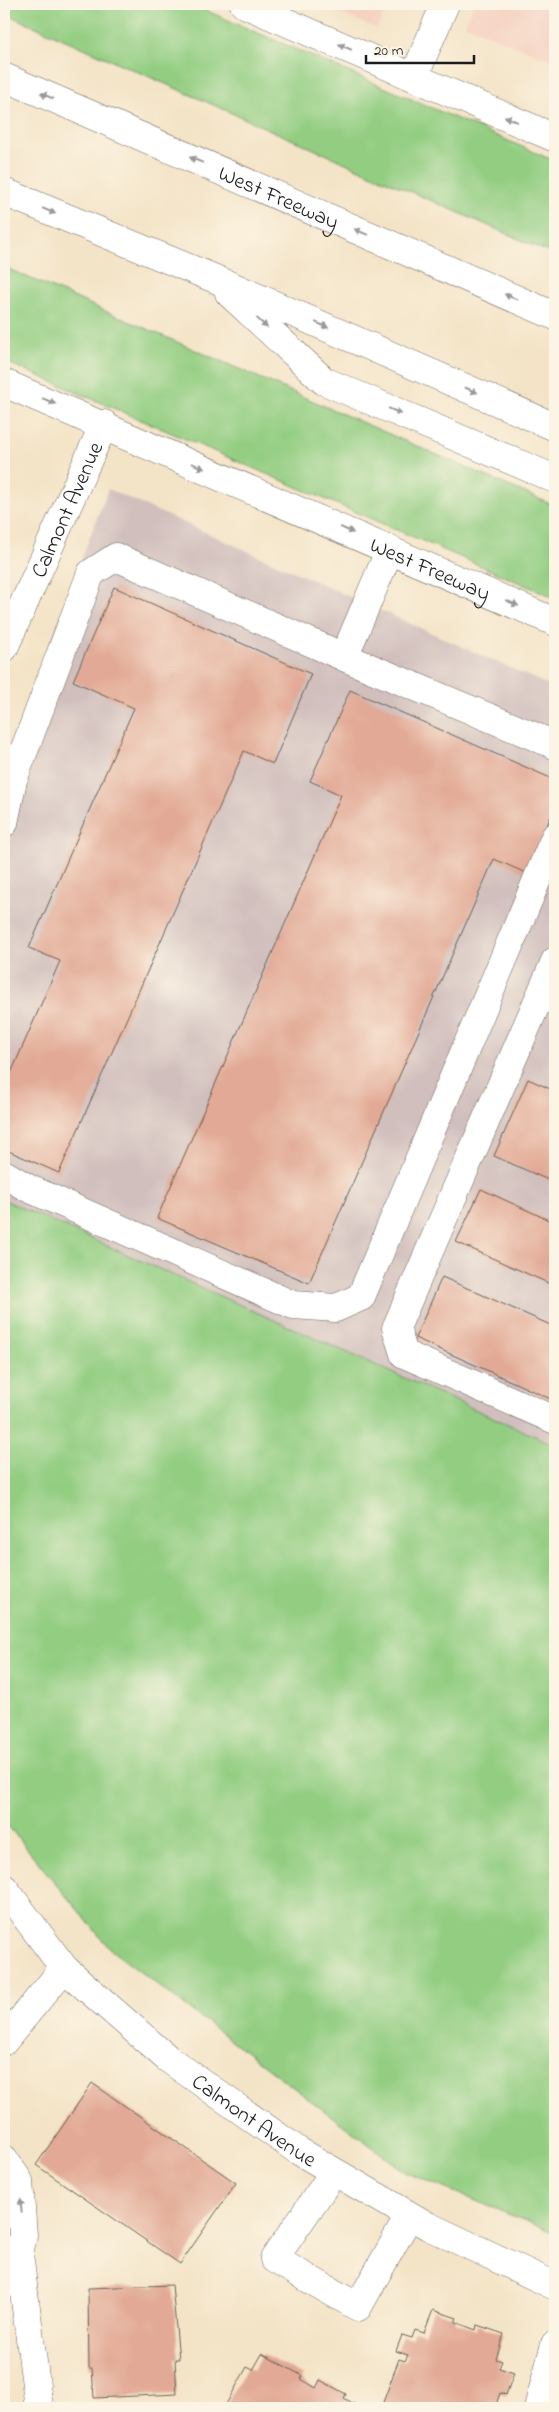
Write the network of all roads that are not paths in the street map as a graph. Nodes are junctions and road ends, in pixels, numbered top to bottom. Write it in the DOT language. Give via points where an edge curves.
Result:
graph roads {
  1 [pos="244,4"];
  2 [pos="444,4"];
  3 [pos="4,77"];
  4 [pos="414,77"];
  5 [pos="555,138"];
  6 [pos="4,192"];
  7 [pos="213,278"];
  8 [pos="555,316"];
  9 [pos="4,383"];
  10 [pos="104,424"];
  11 [pos="555,426"];
  12 [pos="555,479"];
  13 [pos="390,549"];
  14 [pos="555,622"];
  15 [pos="4,648"];
  16 [pos="344,657"];
  17 [pos="555,745"];
  18 [pos="4,823"];
  19 [pos="555,836"];
  20 [pos="555,961"];
  21 [pos="4,1174"];
  22 [pos="555,1420"];
  23 [pos="4,1888"];
  24 [pos="64,1968"];
  25 [pos="4,2041"];
  26 [pos="4,2159"];
  27 [pos="334,2172"];
  28 [pos="409,2216"];
  29 [pos="11,2248"];
  30 [pos="555,2286"];
  31 [pos="555,2344"];
  32 [pos="39,2408"];
  33 [pos="538,2408"];
  4 -- 1 [label="main road, one-way"];
  2 -- 4 [label="main road"];
  8 -- 3 [label="main road, West Freeway, one-way"];
  5 -- 4 [label="main road, one-way"];
  6 -- 7 [label="main road, one-way"];
  7 -- 11 [label="main road, one-way"];
  7 -- 12 [label="main road, one-way" via="324,381"];
  9 -- 10 [label="main road, West Freeway, one-way"];
  10 -- 13 [label="main road, West Freeway, one-way"];
  10 -- 15 [label="main road, Calmont Avenue"];
  13 -- 14 [label="main road, West Freeway, one-way"];
  13 -- 16 [label="main road"];
  16 -- 17 [label="main road"];
  16 -- 18 [label="main road" via="116,558 91,573 13,780"];
  19 -- 21 [label="main road" via="361,1297 336,1308 294,1305 28,1188"];
  20 -- 22 [label="main road" via="396,1328 404,1354"];
  23 -- 24 [label="main road, Calmont Avenue"];
  24 -- 25 [label="main road"];
  24 -- 27 [label="main road, Calmont Avenue" via="167,2058 297,2150"];
  29 -- 26 [label="main road, one-way" via="23,2236 19,2181"];
  27 -- 28 [label="main road, Calmont Avenue"];
  27 -- 28 [label="main road" via="274,2259 358,2307"];
  28 -- 30 [label="main road, Calmont Avenue"];
  29 -- 32 [label="main road"];
  31 -- 33 [label="main road"];
}
